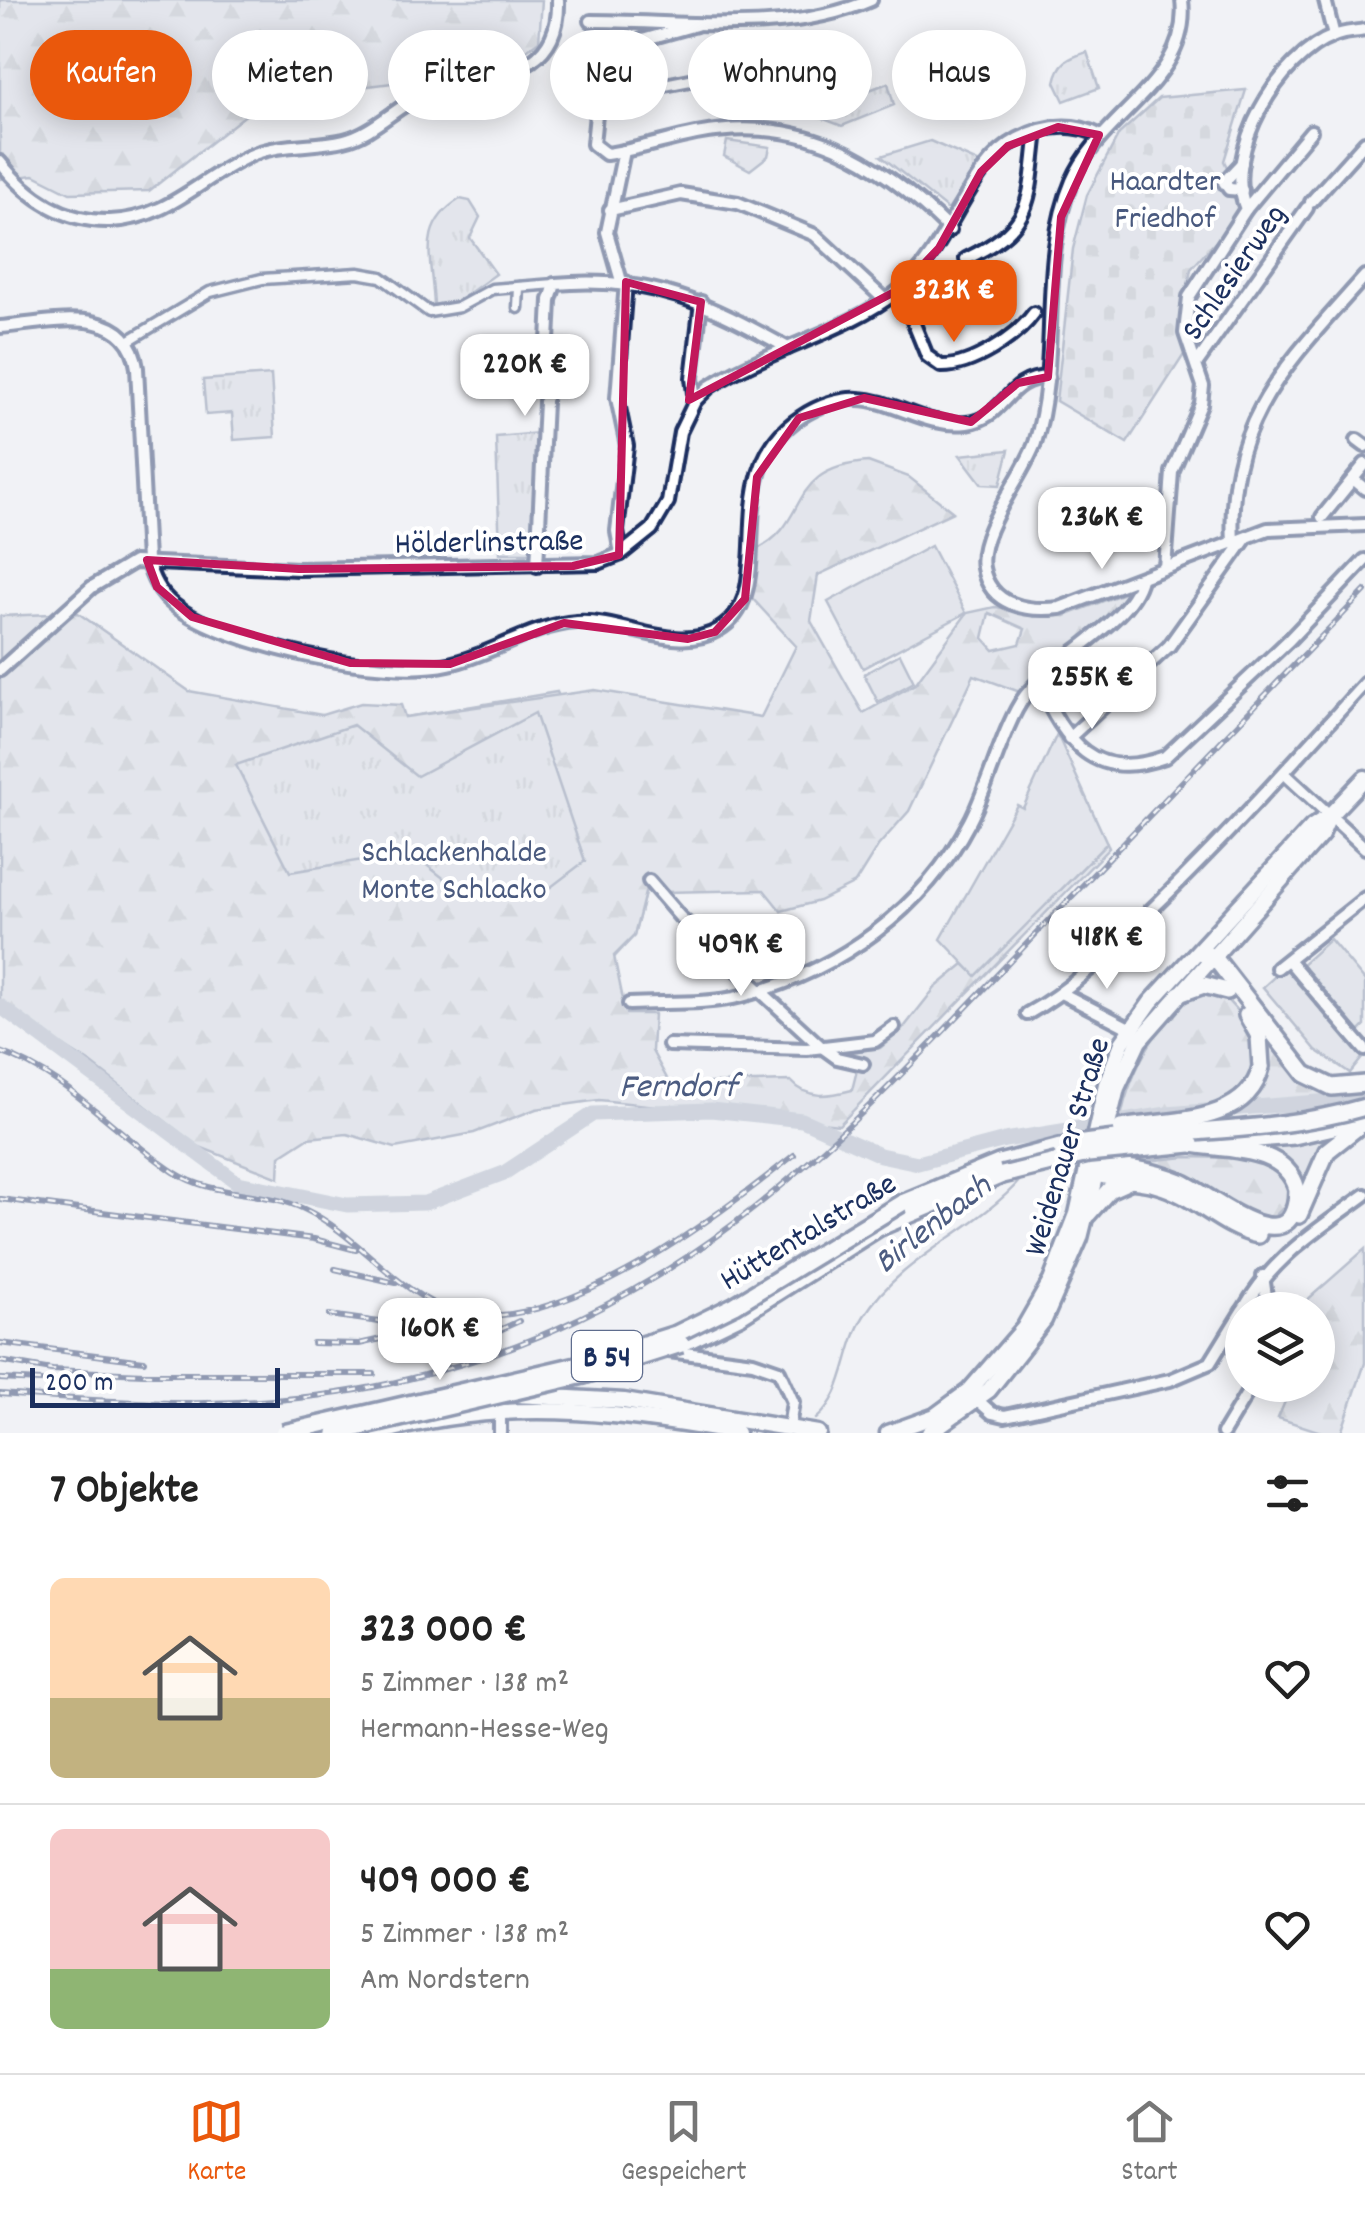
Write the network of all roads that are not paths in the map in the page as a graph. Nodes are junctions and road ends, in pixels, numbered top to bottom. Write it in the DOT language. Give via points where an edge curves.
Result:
graph roads {
  1 [pos="558,0"];
  2 [pos="871,0"];
  3 [pos="1182,0"];
  4 [pos="1325,0"];
  5 [pos="591,21"];
  6 [pos="712,21"];
  7 [pos="1365,30"];
  8 [pos="668,33"];
  9 [pos="1334,36"];
  10 [pos="688,80"];
  11 [pos="1038,130"];
  12 [pos="1312,131"];
  13 [pos="1100,136"];
  14 [pos="1365,142"];
  15 [pos="624,152"];
  16 [pos="0,162"];
  17 [pos="1243,162"];
  18 [pos="1242,190"];
  19 [pos="1246,209"];
  20 [pos="610,210"];
  21 [pos="950,230"];
  22 [pos="966,258"];
  23 [pos="1365,276"];
  24 [pos="624,281"];
  25 [pos="555,284"];
  26 [pos="519,287"];
  27 [pos="900,289"];
  28 [pos="885,300"];
  29 [pos="701,302"];
  30 [pos="518,308"];
  31 [pos="1034,313"];
  32 [pos="0,327"];
  33 [pos="128,341"];
  34 [pos="788,348"];
  35 [pos="1197,362"];
  36 [pos="1048,377"];
  37 [pos="695,402"];
  38 [pos="1365,464"];
  39 [pos="1352,479"];
  40 [pos="1365,490"];
  41 [pos="1322,517"];
  42 [pos="1365,525"];
  43 [pos="1247,538"];
  44 [pos="1232,543"];
  45 [pos="621,554"];
  46 [pos="147,560"];
  47 [pos="1365,560"];
  48 [pos="537,566"];
  49 [pos="1165,568"];
  50 [pos="1141,579"];
  51 [pos="0,670"];
  52 [pos="1038,683"];
  53 [pos="1365,683"];
  54 [pos="1069,738"];
  55 [pos="1286,774"];
  56 [pos="1365,778"];
  57 [pos="1330,816"];
  58 [pos="1365,848"];
  59 [pos="649,881"];
  60 [pos="1365,898"];
  61 [pos="1207,958"];
  62 [pos="1290,962"];
  63 [pos="1277,968"];
  64 [pos="760,989"];
  65 [pos="1228,991"];
  66 [pos="1063,994"];
  67 [pos="1179,994"];
  68 [pos="629,1004"];
  69 [pos="1027,1014"];
  70 [pos="894,1028"];
  71 [pos="1130,1028"];
  72 [pos="819,1045"];
  73 [pos="669,1046"];
  74 [pos="1365,1050"];
  75 [pos="863,1064"];
  76 [pos="1365,1084"];
  77 [pos="1365,1107"];
  78 [pos="1106,1110"];
  79 [pos="1365,1120"];
  80 [pos="1190,1144"];
  81 [pos="1060,1148"];
  82 [pos="1096,1170"];
  83 [pos="1131,1180"];
  84 [pos="1365,1194"];
  85 [pos="1088,1214"];
  86 [pos="1263,1275"];
  87 [pos="1254,1292"];
  88 [pos="1265,1292"];
  89 [pos="1225,1339"];
  90 [pos="607,1346"];
  91 [pos="973,1396"];
  92 [pos="1242,1402"];
  93 [pos="500,1409"];
  94 [pos="788,1432"];
  95 [pos="283,1433"];
  96 [pos="336,1433"];
  97 [pos="345,1433"];
  98 [pos="380,1433"];
  99 [pos="500,1433"];
  100 [pos="737,1433"];
  101 [pos="818,1433"];
  102 [pos="888,1433"];
  103 [pos="929,1433"];
  104 [pos="1223,1433"];
  1 -- 16 [label="street" via="552,36 512,72 422,95 347,140 260,152 148,214 110,220 60,212 35,200"];
  2 -- 6 [label="street" via="811,19"];
  3 -- 13 [label="street" via="1182,29 1169,64"];
  4 -- 9 [label="street"];
  5 -- 6 [label="street"];
  6 -- 8 [label="street"];
  7 -- 9 [label="street"];
  9 -- 17 [label="street" via="1276,80"];
  10 -- 15 [label="street" via="604,96 597,104 593,144 606,154"];
  11 -- 13 [label="street" via="1074,126"];
  11 -- 21 [label="street" via="980,172"];
  11 -- 22 [label="street" via="1021,220"];
  12 -- 19 [label="street"];
  13 -- 36 [label="street" via="1061,217"];
  14 -- 35 [label="street, Schlesierweg" via="1309,205"];
  15 -- 20 [label="street"];
  15 -- 21 [label="street" via="721,131 807,138 875,166"];
  17 -- 18 [label="street"];
  17 -- 18 [label="street" via="1224,182"];
  18 -- 19 [label="street"];
  19 -- 35 [label="street" via="1189,297 1185,332"];
  20 -- 24 [label="street" via="610,252"];
  20 -- 28 [label="street" via="681,194 720,198 816,235"];
  21 -- 27 [label="street"];
  23 -- 44 [label="street" via="1253,415 1234,472"];
  24 -- 25 [label="street"];
  24 -- 29 [label="street"];
  24 -- 45 [label="street" via="617,398 628,446 617,530"];
  25 -- 26 [label="street"];
  25 -- 48 [label="street"];
  26 -- 30 [label="street"];
  26 -- 33 [label="street" via="492,289 460,311 429,312 382,277 262,279 210,292"];
  27 -- 28 [label="street"];
  27 -- 31 [label="street" via="927,356 941,366 978,355"];
  28 -- 34 [label="street"];
  29 -- 34 [label="street"];
  29 -- 37 [label="street"];
  32 -- 33 [label="street" via="86,320 110,326"];
  33 -- 46 [label="street" via="138,368"];
  34 -- 37 [label="street" via="727,376"];
  35 -- 49 [label="street" via="1201,404 1172,472"];
  36 -- 46 [label="street" via="1018,383 997,408 970,422 864,398 840,400 799,418 776,440 757,477 746,598 730,622 702,636 673,638 583,622 543,627 450,664 350,663 192,617 157,587"];
  36 -- 50 [label="street" via="1034,447 982,551 990,586 1003,600 1032,612"];
  37 -- 45 [label="street, Hölderlinstraße" via="680,432 668,502 652,528"];
  38 -- 39 [label="street"];
  39 -- 40 [label="street"];
  39 -- 41 [label="street"];
  42 -- 43 [label="street" via="1287,527"];
  43 -- 44 [label="street"];
  43 -- 54 [label="street" via="1169,646"];
  44 -- 49 [label="street"];
  45 -- 48 [label="street, Hölderlinstraße" via="598,563"];
  46 -- 48 [label="street, Hölderlinstraße" via="299,569"];
  46 -- 51 [label="street" via="106,576"];
  47 -- 54 [label="street" via="1164,757 1116,765 1086,755"];
  49 -- 50 [label="street"];
  50 -- 52 [label="street" via="1119,613"];
  52 -- 54 [label="street"];
  52 -- 64 [label="street" via="1018,708 960,841 928,884 874,935"];
  53 -- 55 [label="street"];
  55 -- 57 [label="street"];
  55 -- 66 [label="street"];
  56 -- 57 [label="main road, Weidenauer Straße"];
  57 -- 58 [label="street"];
  57 -- 61 [label="main road, Weidenauer Straße"];
  59 -- 64 [label="street"];
  60 -- 62 [label="street"];
  61 -- 65 [label="highway"];
  61 -- 67 [label="main road, Weidenauer Straße"];
  61 -- 71 [label="main road, Weidenauer Straße"];
  61 -- 76 [label="highway" via="1291,1058 1322,1084"];
  62 -- 63 [label="street"];
  62 -- 74 [label="street"];
  64 -- 68 [label="street"];
  64 -- 72 [label="street"];
  65 -- 67 [label="highway" via="1204,986"];
  65 -- 81 [label="highway, bridge" via="1259,1036 1261,1067 1248,1094 1224,1110 1082,1136"];
  66 -- 69 [label="street"];
  66 -- 71 [label="street"];
  67 -- 78 [label="main road, Weidenauer Straße" via="1132,1052"];
  70 -- 72 [label="street" via="875,1041"];
  71 -- 78 [label="main road, Weidenauer Straße" via="1114,1057"];
  72 -- 73 [label="street"];
  72 -- 75 [label="street"];
  77 -- 81 [label="highway, Hüttentalstraße / B 54, bridge" via="1292,1124"];
  78 -- 82 [label="main road, Weidenauer Straße"];
  79 -- 80 [label="highway, Hüttentalstraße / B 54" via="1294,1136"];
  79 -- 83 [label="highway" via="1336,1141 1286,1230 1261,1236 1236,1228 1177,1192"];
  80 -- 82 [label="highway" via="1263,1155 1285,1166 1296,1200 1281,1223 1262,1226 1237,1216 1183,1182"];
  80 -- 96 [label="highway, Hüttentalstraße / B 54, bridge" via="1088,1154 1002,1174 878,1228 742,1315 681,1344 584,1375"];
  81 -- 95 [label="highway, Hüttentalstraße / B 54, bridge" via="930,1190 676,1334 581,1364"];
  82 -- 83 [label="highway"];
  82 -- 85 [label="main road, Weidenauer Straße"];
  82 -- 91 [label="main road, Weidenauer Straße" via="1039,1304"];
  83 -- 85 [label="highway" via="1109,1190"];
  84 -- 86 [label="street"];
  85 -- 91 [label="main road, Weidenauer Straße" via="1044,1320"];
  86 -- 87 [label="street"];
  86 -- 88 [label="street"];
  89 -- 91 [label="street" via="1210,1363 1170,1380 1005,1416 992,1414"];
  90 -- 94 [label="street" via="773,1367 790,1388"];
  91 -- 102 [label="main road, Weidenauer Straße"];
  91 -- 103 [label="main road, Weidenauer Straße"];
  92 -- 104 [label="street"];
  93 -- 98 [label="main road"];
  93 -- 99 [label="street"];
  93 -- 100 [label="main road" via="608,1413"];
  94 -- 97 [label="main road" via="666,1406 545,1394 413,1410"];
  94 -- 101 [label="main road"];
}
